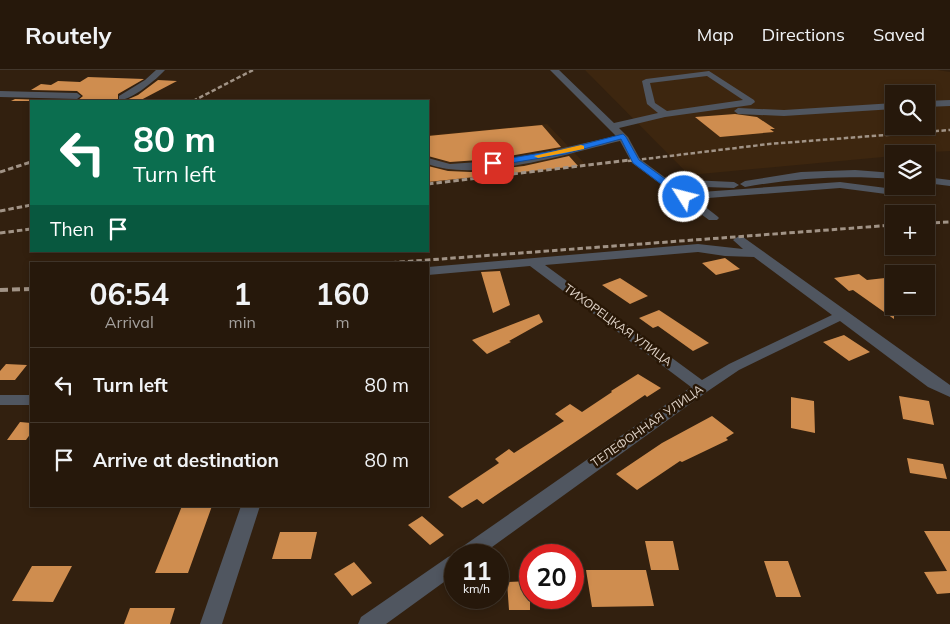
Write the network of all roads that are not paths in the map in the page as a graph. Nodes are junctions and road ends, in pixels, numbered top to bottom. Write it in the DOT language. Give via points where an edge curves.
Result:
graph roads {
  1 [pos="161,70"];
  2 [pos="554,70"];
  3 [pos="0,94"];
  4 [pos="77,96"];
  5 [pos="122,98"];
  6 [pos="950,103"];
  7 [pos="935,104"];
  8 [pos="885,107"];
  9 [pos="681,113"];
  10 [pos="665,114"];
  11 [pos="612,127"];
  12 [pos="623,137"];
  13 [pos="429,161"];
  14 [pos="885,175"];
  15 [pos="935,181"];
  16 [pos="663,182"];
  17 [pos="950,183"];
  18 [pos="739,185"];
  19 [pos="778,189"];
  20 [pos="885,191"];
  21 [pos="684,197"];
  22 [pos="713,218"];
  23 [pos="740,240"];
  24 [pos="757,253"];
  25 [pos="533,262"];
  26 [pos="429,271"];
  27 [pos="840,316"];
  28 [pos="702,387"];
  29 [pos="950,392"];
  30 [pos="0,400"];
  31 [pos="30,400"];
  32 [pos="251,507"];
  33 [pos="481,544"];
  34 [pos="444,571"];
  35 [pos="210,624"];
  36 [pos="369,624"];
  1 -- 5 [label="street"];
  2 -- 11 [label="street"];
  3 -- 4 [label="street"];
  6 -- 7 [label="street"];
  8 -- 9 [label="street" via="784,113 746,110"];
  9 -- 10 [label="street"];
  9 -- 10 [label="street" via="751,102 709,73 646,81 651,104"];
  10 -- 11 [label="street"];
  11 -- 12 [label="street"];
  12 -- 13 [label="street" via="493,163 448,167"];
  12 -- 16 [label="street" via="636,161"];
  14 -- 18 [label="street" via="825,172"];
  15 -- 17 [label="street"];
  16 -- 18 [label="street"];
  16 -- 21 [label="street"];
  18 -- 19 [label="street"];
  19 -- 20 [label="street" via="840,185"];
  19 -- 21 [label="street"];
  21 -- 22 [label="street"];
  23 -- 24 [label="street"];
  24 -- 25 [label="street" via="698,248"];
  24 -- 27 [label="street"];
  25 -- 26 [label="street"];
  25 -- 28 [label="street, ТИХОРЕЦКАЯ УЛИЦА"];
  27 -- 28 [label="street, ТЕЛЕФОННАЯ УЛИЦА" via="734,367"];
  27 -- 29 [label="street"];
  28 -- 33 [label="street, ТЕЛЕФОННАЯ УЛИЦА"];
  30 -- 31 [label="street"];
  32 -- 35 [label="street"];
  34 -- 36 [label="street"];
}
